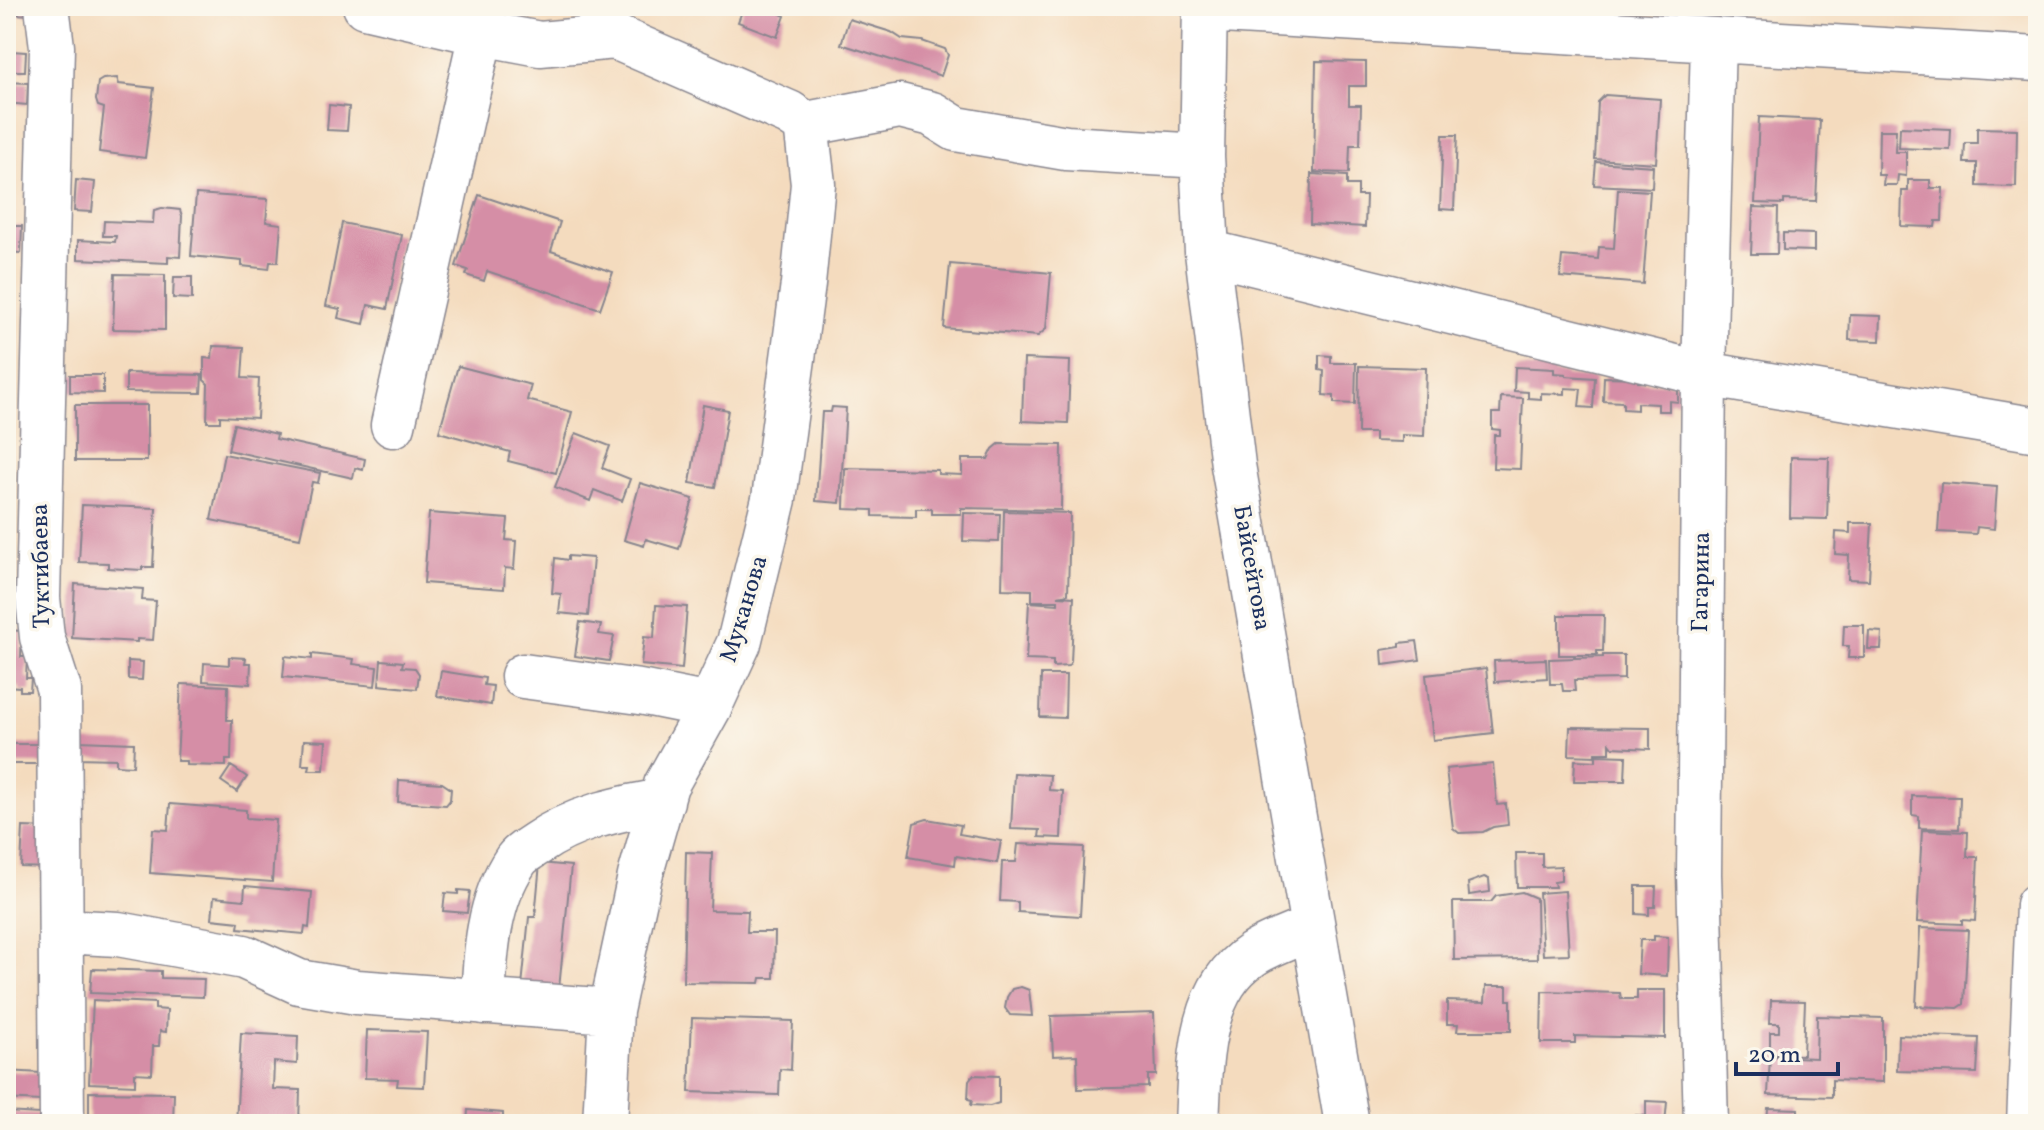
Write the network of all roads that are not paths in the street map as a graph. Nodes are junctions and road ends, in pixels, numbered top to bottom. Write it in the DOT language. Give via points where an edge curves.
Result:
graph roads {
  1 [pos="47,6"];
  2 [pos="365,6"];
  3 [pos="1205,8"];
  4 [pos="618,22"];
  5 [pos="481,33"];
  6 [pos="1713,41"];
  7 [pos="2038,59"];
  8 [pos="806,124"];
  9 [pos="1202,156"];
  10 [pos="1207,252"];
  11 [pos="1704,374"];
  12 [pos="393,425"];
  13 [pos="2038,430"];
  14 [pos="523,676"];
  15 [pos="710,706"];
  16 [pos="662,801"];
  17 [pos="2038,905"];
  18 [pos="1313,927"];
  19 [pos="61,931"];
  20 [pos="483,1002"];
  21 [pos="611,1011"];
  22 [pos="62,1124"];
  23 [pos="605,1124"];
  24 [pos="1197,1124"];
  25 [pos="1347,1124"];
  26 [pos="1706,1124"];
  27 [pos="2029,1124"];
  1 -- 19 [label="street, Туктибаева" via="52,63 38,598 42,637 59,690"];
  2 -- 5 [label="street"];
  3 -- 6 [label="street"];
  3 -- 9 [label="street, Байсейтова"];
  4 -- 5 [label="street" via="540,44"];
  4 -- 8 [label="street"];
  5 -- 12 [label="street"];
  6 -- 7 [label="street"];
  6 -- 11 [label="street, Гагарина"];
  8 -- 9 [label="street" via="900,106 932,114 956,129 1066,148"];
  8 -- 15 [label="street, Муканова" via="813,184 774,499 739,643"];
  9 -- 10 [label="street, Байсейтова"];
  10 -- 11 [label="street"];
  10 -- 18 [label="street, Байсейтова" via="1233,465"];
  11 -- 13 [label="street"];
  11 -- 26 [label="street, Гагарина" via="1699,874"];
  14 -- 15 [label="street"];
  15 -- 16 [label="street, Муканова"];
  16 -- 20 [label="street" via="604,812 550,834 517,858 494,911"];
  16 -- 21 [label="street, Муканова"];
  17 -- 27 [label="street"];
  18 -- 24 [label="street" via="1252,955 1225,978 1214,1000 1201,1058"];
  18 -- 25 [label="street, Байсейтова"];
  19 -- 20 [label="street" via="118,934 244,957 299,982 357,992"];
  19 -- 22 [label="street, Туктибаева"];
  20 -- 21 [label="street"];
  21 -- 23 [label="street, Муканова"];
}
